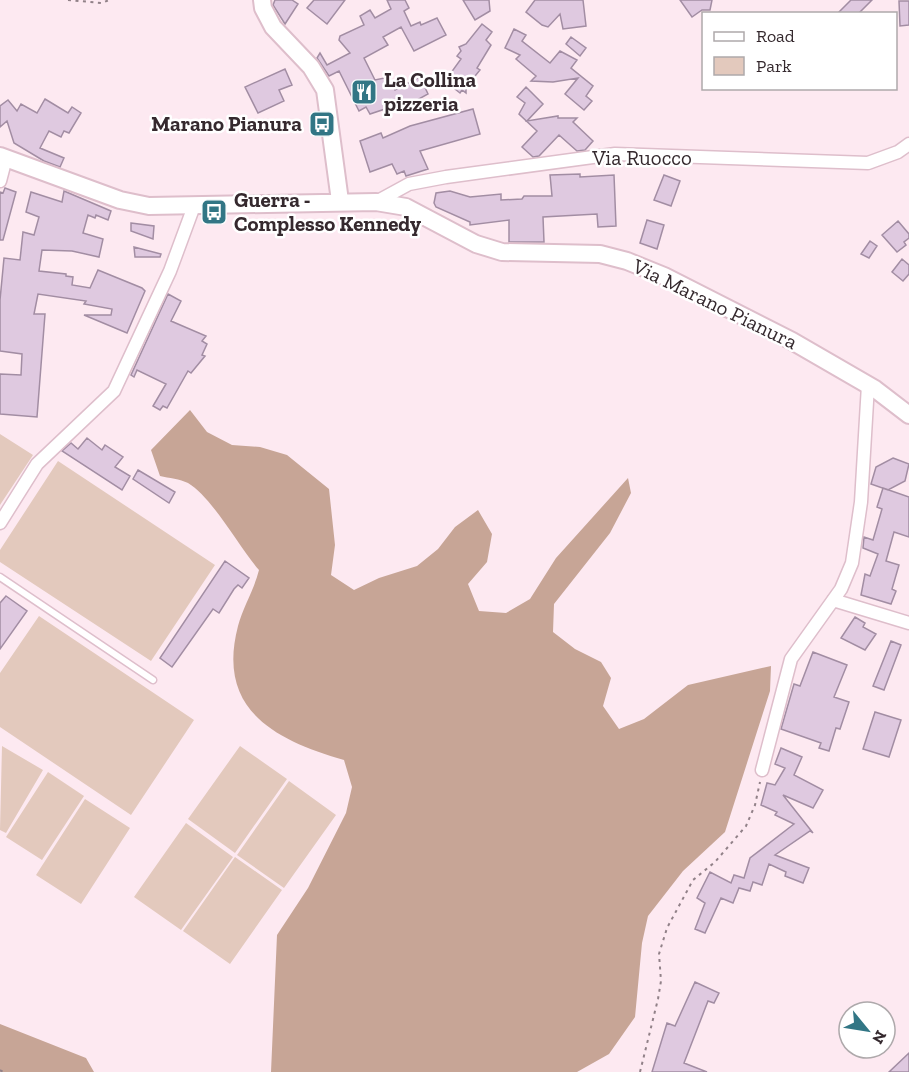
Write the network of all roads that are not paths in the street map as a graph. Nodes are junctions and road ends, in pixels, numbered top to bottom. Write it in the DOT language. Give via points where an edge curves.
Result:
graph roads {
  1 [pos="262,0"];
  2 [pos="909,144"];
  3 [pos="3,157"];
  4 [pos="0,181"];
  5 [pos="340,201"];
  6 [pos="376,202"];
  7 [pos="194,206"];
  8 [pos="868,385"];
  9 [pos="909,415"];
  10 [pos="0,523"];
  11 [pos="0,577"];
  12 [pos="833,600"];
  13 [pos="909,623"];
  14 [pos="153,680"];
  15 [pos="762,770"];
  1 -- 5 [label="street" via="273,27 311,67 325,90"];
  2 -- 6 [label="street, Via Ruocco" via="868,163 615,154 409,184"];
  3 -- 4 [label="street"];
  3 -- 7 [label="street, Via Marano Pianura" via="120,200 149,206"];
  5 -- 6 [label="street, Via Marano Pianura"];
  5 -- 7 [label="street, Via Marano Pianura"];
  6 -- 8 [label="street, Via Marano Pianura" via="406,207 476,244 502,252 600,254 627,261 770,330"];
  7 -- 10 [label="street" via="170,271 114,391 37,464"];
  8 -- 9 [label="street, Via Marano Pianura"];
  8 -- 12 [label="street" via="858,533 852,563"];
  11 -- 14 [label="lane"];
  12 -- 13 [label="street"];
  12 -- 15 [label="street" via="791,659"];
}
